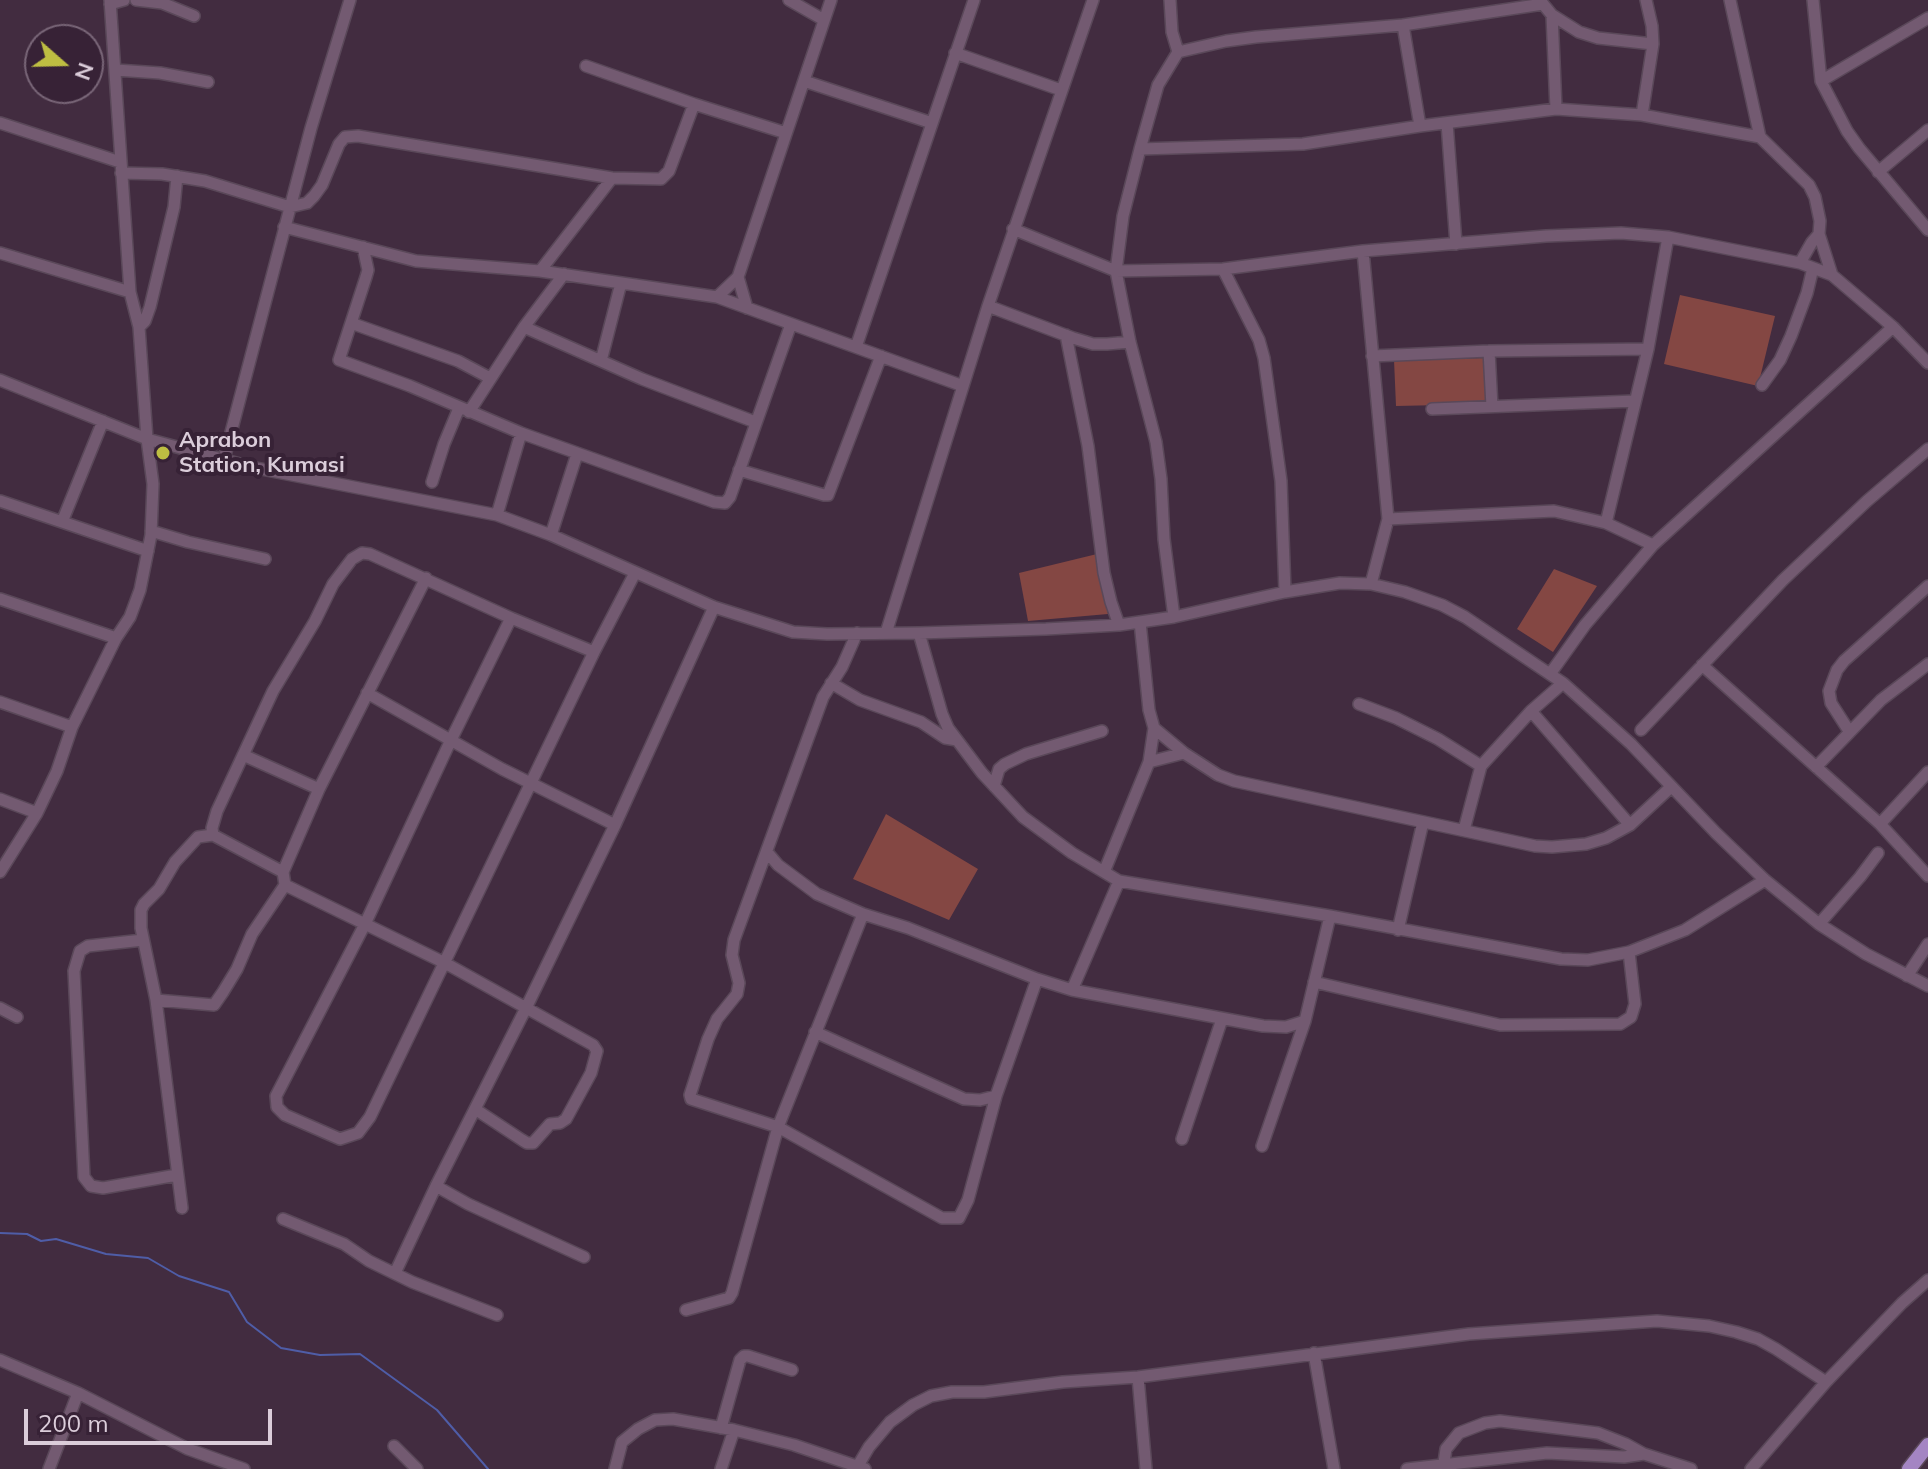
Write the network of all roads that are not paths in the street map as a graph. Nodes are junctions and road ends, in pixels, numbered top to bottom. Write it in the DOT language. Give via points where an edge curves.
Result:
graph roads {
  1 [pos="124,0"];
  2 [pos="136,0"];
  3 [pos="350,0"];
  4 [pos="789,0"];
  5 [pos="831,0"];
  6 [pos="974,0"];
  7 [pos="1093,0"];
  8 [pos="1170,0"];
  9 [pos="1646,0"];
  10 [pos="1730,0"];
  11 [pos="1813,0"];
  12 [pos="110,2"];
  13 [pos="1541,2"];
  14 [pos="1552,15"];
  15 [pos="194,16"];
  16 [pos="1928,18"];
  17 [pos="824,20"];
  18 [pos="1403,25"];
  19 [pos="1653,44"];
  20 [pos="1178,52"];
  21 [pos="955,53"];
  22 [pos="586,66"];
  23 [pos="116,70"];
  24 [pos="804,81"];
  25 [pos="1821,81"];
  26 [pos="208,82"];
  27 [pos="1061,90"];
  28 [pos="694,104"];
  29 [pos="1556,109"];
  30 [pos="1642,115"];
  31 [pos="0,123"];
  32 [pos="932,123"];
  33 [pos="1447,123"];
  34 [pos="1420,126"];
  35 [pos="1928,130"];
  36 [pos="786,133"];
  37 [pos="1760,137"];
  38 [pos="1140,149"];
  39 [pos="121,168"];
  40 [pos="1878,172"];
  41 [pos="177,176"];
  42 [pos="612,178"];
  43 [pos="290,207"];
  44 [pos="284,227"];
  45 [pos="1013,229"];
  46 [pos="1928,230"];
  47 [pos="1819,234"];
  48 [pos="1668,237"];
  49 [pos="1456,244"];
  50 [pos="363,247"];
  51 [pos="1363,251"];
  52 [pos="0,253"];
  53 [pos="1800,263"];
  54 [pos="1813,268"];
  55 [pos="1223,269"];
  56 [pos="540,271"];
  57 [pos="1116,271"];
  58 [pos="564,274"];
  59 [pos="1832,275"];
  60 [pos="738,277"];
  61 [pos="621,283"];
  62 [pos="130,292"];
  63 [pos="717,297"];
  64 [pos="988,306"];
  65 [pos="747,308"];
  66 [pos="351,323"];
  67 [pos="791,324"];
  68 [pos="139,327"];
  69 [pos="524,327"];
  70 [pos="1893,327"];
  71 [pos="1066,335"];
  72 [pos="1130,342"];
  73 [pos="856,347"];
  74 [pos="1648,349"];
  75 [pos="1489,351"];
  76 [pos="881,356"];
  77 [pos="1372,356"];
  78 [pos="601,361"];
  79 [pos="1928,363"];
  80 [pos="490,378"];
  81 [pos="0,380"];
  82 [pos="1762,385"];
  83 [pos="963,386"];
  84 [pos="1635,401"];
  85 [pos="1492,407"];
  86 [pos="1432,409"];
  87 [pos="464,410"];
  88 [pos="103,421"];
  89 [pos="755,422"];
  90 [pos="521,433"];
  91 [pos="147,439"];
  92 [pos="1928,449"];
  93 [pos="577,454"];
  94 [pos="224,459"];
  95 [pos="739,470"];
  96 [pos="432,482"];
  97 [pos="0,501"];
  98 [pos="497,515"];
  99 [pos="1388,519"];
  100 [pos="62,522"];
  101 [pos="1606,523"];
  102 [pos="151,531"];
  103 [pos="551,535"];
  104 [pos="1653,545"];
  105 [pos="148,551"];
  106 [pos="265,559"];
  107 [pos="635,573"];
  108 [pos="426,578"];
  109 [pos="1371,584"];
  110 [pos="1928,586"];
  111 [pos="1285,592"];
  112 [pos="0,599"];
  113 [pos="714,607"];
  114 [pos="1174,617"];
  115 [pos="511,618"];
  116 [pos="1140,622"];
  117 [pos="1119,625"];
  118 [pos="857,633"];
  119 [pos="886,633"];
  120 [pos="919,633"];
  121 [pos="116,638"];
  122 [pos="594,652"];
  123 [pos="1928,664"];
  124 [pos="1702,665"];
  125 [pos="1550,674"];
  126 [pos="831,683"];
  127 [pos="1563,683"];
  128 [pos="367,693"];
  129 [pos="0,702"];
  130 [pos="1359,704"];
  131 [pos="1531,711"];
  132 [pos="72,727"];
  133 [pos="1154,728"];
  134 [pos="1641,730"];
  135 [pos="1102,731"];
  136 [pos="1849,731"];
  137 [pos="957,740"];
  138 [pos="450,742"];
  139 [pos="1184,753"];
  140 [pos="243,755"];
  141 [pos="1149,762"];
  142 [pos="1481,766"];
  143 [pos="1816,767"];
  144 [pos="1928,772"];
  145 [pos="531,783"];
  146 [pos="994,786"];
  147 [pos="1671,787"];
  148 [pos="319,789"];
  149 [pos="0,799"];
  150 [pos="37,813"];
  151 [pos="1423,822"];
  152 [pos="1880,824"];
  153 [pos="615,825"];
  154 [pos="1630,825"];
  155 [pos="1464,830"];
  156 [pos="213,835"];
  157 [pos="767,852"];
  158 [pos="1878,853"];
  159 [pos="778,865"];
  160 [pos="760,871"];
  161 [pos="0,872"];
  162 [pos="283,872"];
  163 [pos="1104,872"];
  164 [pos="1928,876"];
  165 [pos="1765,880"];
  166 [pos="1119,881"];
  167 [pos="285,885"];
  168 [pos="863,914"];
  169 [pos="1330,916"];
  170 [pos="365,924"];
  171 [pos="1819,924"];
  172 [pos="1398,930"];
  173 [pos="143,940"];
  174 [pos="1928,944"];
  175 [pos="1629,952"];
  176 [pos="445,963"];
  177 [pos="1907,976"];
  178 [pos="1037,979"];
  179 [pos="1314,982"];
  180 [pos="1928,986"];
  181 [pos="1072,990"];
  182 [pos="156,1000"];
  183 [pos="0,1008"];
  184 [pos="526,1008"];
  185 [pos="17,1017"];
  186 [pos="1222,1019"];
  187 [pos="1305,1021"];
  188 [pos="815,1032"];
  189 [pos="996,1096"];
  190 [pos="475,1109"];
  191 [pos="778,1127"];
  192 [pos="1182,1139"];
  193 [pos="1262,1146"];
  194 [pos="177,1175"];
  195 [pos="436,1186"];
  196 [pos="182,1208"];
  197 [pos="283,1219"];
  198 [pos="584,1257"];
  199 [pos="395,1273"];
  200 [pos="1928,1280"];
  201 [pos="686,1310"];
  202 [pos="497,1315"];
  203 [pos="1314,1353"];
  204 [pos="0,1360"];
  205 [pos="792,1370"];
  206 [pos="1138,1377"];
  207 [pos="1826,1382"];
  208 [pos="78,1393"];
  209 [pos="728,1429"];
  210 [pos="1928,1445"];
  211 [pos="394,1446"];
  212 [pos="1644,1454"];
  213 [pos="1442,1467"];
  214 [pos="860,1468"];
  215 [pos="49,1469"];
  216 [pos="244,1469"];
  217 [pos="417,1469"];
  218 [pos="615,1469"];
  219 [pos="721,1469"];
  220 [pos="1146,1469"];
  221 [pos="1334,1469"];
  222 [pos="1407,1469"];
  223 [pos="1691,1469"];
  224 [pos="1751,1469"];
  225 [pos="1909,1469"];
  1 -- 12 [label="street"];
  2 -- 15 [label="street" via="162,3"];
  3 -- 43 [label="street"];
  4 -- 17 [label="street"];
  5 -- 17 [label="street"];
  6 -- 21 [label="street"];
  7 -- 27 [label="street"];
  8 -- 20 [label="street"];
  9 -- 19 [label="street"];
  10 -- 37 [label="street"];
  11 -- 25 [label="street"];
  12 -- 23 [label="street"];
  13 -- 14 [label="street"];
  13 -- 18 [label="street"];
  14 -- 19 [label="street" via="1598,38"];
  14 -- 29 [label="street"];
  16 -- 25 [label="street"];
  17 -- 24 [label="street"];
  18 -- 20 [label="street" via="1256,37"];
  18 -- 34 [label="street"];
  19 -- 30 [label="street"];
  20 -- 38 [label="street" via="1158,85"];
  21 -- 27 [label="street"];
  21 -- 32 [label="street"];
  22 -- 28 [label="street"];
  23 -- 26 [label="street"];
  23 -- 39 [label="street"];
  24 -- 32 [label="street"];
  24 -- 36 [label="street"];
  25 -- 40 [label="street" via="1847,131"];
  27 -- 45 [label="street"];
  28 -- 36 [label="street"];
  28 -- 42 [label="street" via="669,171 661,179"];
  29 -- 30 [label="street"];
  29 -- 33 [label="street"];
  30 -- 37 [label="street"];
  31 -- 39 [label="street"];
  32 -- 73 [label="street"];
  33 -- 34 [label="street"];
  33 -- 49 [label="street"];
  34 -- 38 [label="street" via="1303,144"];
  35 -- 40 [label="street"];
  36 -- 60 [label="street"];
  37 -- 47 [label="street" via="1809,185 1818,209"];
  38 -- 57 [label="street"];
  39 -- 41 [label="street"];
  39 -- 62 [label="street"];
  40 -- 46 [label="street"];
  41 -- 43 [label="street"];
  41 -- 68 [label="street" via="148,316"];
  42 -- 43 [label="street" via="345,137 314,196"];
  42 -- 56 [label="street"];
  43 -- 44 [label="street"];
  44 -- 50 [label="street"];
  44 -- 94 [label="street"];
  45 -- 57 [label="street"];
  45 -- 64 [label="street"];
  47 -- 53 [label="street"];
  47 -- 59 [label="street"];
  48 -- 49 [label="street" via="1621,233"];
  48 -- 53 [label="street"];
  48 -- 74 [label="street"];
  49 -- 51 [label="street"];
  50 -- 56 [label="street" via="416,261"];
  50 -- 66 [label="street" via="368,270"];
  51 -- 55 [label="street"];
  51 -- 77 [label="street"];
  52 -- 62 [label="street"];
  53 -- 54 [label="street"];
  54 -- 59 [label="street"];
  54 -- 82 [label="street" via="1791,336"];
  55 -- 57 [label="street"];
  55 -- 111 [label="street" via="1264,358 1281,481"];
  56 -- 58 [label="street"];
  57 -- 72 [label="street"];
  58 -- 61 [label="street"];
  58 -- 69 [label="street"];
  59 -- 70 [label="street"];
  60 -- 63 [label="street"];
  60 -- 65 [label="street"];
  61 -- 63 [label="street"];
  61 -- 78 [label="street"];
  62 -- 68 [label="street"];
  63 -- 65 [label="street"];
  64 -- 71 [label="street"];
  64 -- 83 [label="street"];
  65 -- 67 [label="street"];
  66 -- 80 [label="street" via="458,361"];
  66 -- 87 [label="street" via="339,360"];
  67 -- 73 [label="street"];
  67 -- 89 [label="street"];
  68 -- 91 [label="street"];
  69 -- 78 [label="street"];
  69 -- 80 [label="street"];
  70 -- 79 [label="street"];
  70 -- 104 [label="street"];
  71 -- 72 [label="street" via="1093,344"];
  71 -- 117 [label="street" via="1088,446 1104,573"];
  72 -- 114 [label="street" via="1156,442"];
  73 -- 76 [label="street"];
  74 -- 75 [label="street"];
  74 -- 84 [label="street"];
  75 -- 77 [label="street"];
  75 -- 85 [label="street"];
  76 -- 83 [label="street"];
  76 -- 95 [label="street" via="828,495"];
  77 -- 99 [label="street"];
  78 -- 89 [label="street"];
  80 -- 87 [label="street"];
  81 -- 88 [label="street"];
  83 -- 119 [label="street"];
  84 -- 85 [label="street"];
  84 -- 101 [label="street"];
  85 -- 86 [label="street"];
  87 -- 90 [label="street"];
  87 -- 96 [label="street" via="444,444"];
  88 -- 91 [label="street"];
  88 -- 100 [label="street"];
  89 -- 95 [label="street"];
  90 -- 93 [label="street"];
  90 -- 98 [label="street"];
  91 -- 94 [label="street"];
  91 -- 102 [label="street" via="153,484"];
  92 -- 124 [label="street" via="1783,580"];
  93 -- 95 [label="street" via="714,502 725,503 730,497"];
  93 -- 103 [label="street"];
  94 -- 98 [label="street"];
  97 -- 100 [label="street"];
  98 -- 103 [label="street"];
  99 -- 101 [label="street" via="1554,511"];
  99 -- 109 [label="street"];
  100 -- 105 [label="street"];
  101 -- 104 [label="street"];
  102 -- 105 [label="street"];
  102 -- 106 [label="street"];
  103 -- 107 [label="street"];
  104 -- 125 [label="street"];
  105 -- 121 [label="street" via="140,590"];
  107 -- 113 [label="street"];
  107 -- 122 [label="street"];
  108 -- 115 [label="street"];
  108 -- 128 [label="street"];
  108 -- 140 [label="street" via="370,554 352,559 273,691"];
  109 -- 111 [label="street"];
  109 -- 125 [label="street" via="1442,605"];
  110 -- 136 [label="street" via="1837,670 1829,691 1831,703"];
  111 -- 114 [label="street"];
  112 -- 121 [label="street"];
  113 -- 118 [label="street" via="793,632"];
  113 -- 153 [label="street"];
  114 -- 116 [label="street"];
  115 -- 122 [label="street"];
  115 -- 138 [label="street"];
  116 -- 117 [label="street"];
  116 -- 133 [label="street"];
  117 -- 120 [label="street"];
  118 -- 119 [label="street"];
  118 -- 126 [label="street"];
  119 -- 120 [label="street"];
  120 -- 137 [label="street" via="942,714"];
  121 -- 132 [label="street"];
  122 -- 145 [label="street"];
  123 -- 136 [label="street"];
  124 -- 134 [label="street"];
  124 -- 143 [label="street"];
  125 -- 127 [label="street"];
  126 -- 137 [label="street"];
  126 -- 157 [label="street"];
  127 -- 131 [label="street"];
  127 -- 147 [label="street"];
  128 -- 138 [label="street"];
  128 -- 148 [label="street"];
  129 -- 132 [label="street"];
  130 -- 142 [label="street" via="1438,739"];
  131 -- 142 [label="street"];
  131 -- 154 [label="street"];
  132 -- 150 [label="street"];
  133 -- 139 [label="street"];
  133 -- 141 [label="street"];
  135 -- 146 [label="street" via="1005,764"];
  136 -- 143 [label="street"];
  137 -- 146 [label="street"];
  138 -- 145 [label="street"];
  138 -- 170 [label="street"];
  139 -- 141 [label="street"];
  139 -- 151 [label="street" via="1234,781"];
  140 -- 148 [label="street"];
  140 -- 156 [label="street" via="217,811"];
  141 -- 163 [label="street"];
  142 -- 155 [label="street"];
  143 -- 152 [label="street"];
  144 -- 152 [label="street"];
  145 -- 153 [label="street"];
  145 -- 176 [label="street"];
  146 -- 163 [label="street" via="1023,817"];
  147 -- 154 [label="street"];
  147 -- 165 [label="street"];
  148 -- 162 [label="street"];
  149 -- 150 [label="street"];
  150 -- 161 [label="street"];
  151 -- 155 [label="street"];
  151 -- 172 [label="street"];
  152 -- 164 [label="street"];
  153 -- 184 [label="street"];
  154 -- 155 [label="street" via="1586,844 1552,847"];
  156 -- 162 [label="street"];
  156 -- 173 [label="street" via="198,837 144,904"];
  157 -- 159 [label="street"];
  157 -- 160 [label="street"];
  158 -- 171 [label="street"];
  159 -- 160 [label="street"];
  159 -- 168 [label="street" via="817,894"];
  160 -- 191 [label="street" via="734,940 737,994 717,1019 690,1095"];
  162 -- 167 [label="street"];
  163 -- 166 [label="street"];
  165 -- 171 [label="street"];
  165 -- 175 [label="street" via="1685,930"];
  166 -- 169 [label="street"];
  166 -- 181 [label="street"];
  167 -- 170 [label="street"];
  167 -- 182 [label="street" via="214,1005"];
  168 -- 178 [label="street"];
  168 -- 188 [label="street"];
  169 -- 172 [label="street"];
  169 -- 179 [label="street"];
  170 -- 176 [label="street"];
  170 -- 176 [label="street" via="276,1096 285,1115 340,1139 358,1133"];
  171 -- 177 [label="street"];
  172 -- 175 [label="street" via="1561,959"];
  173 -- 182 [label="street"];
  173 -- 194 [label="street" via="88,946 80,951 74,971 84,1177 91,1186 103,1188"];
  174 -- 177 [label="street"];
  175 -- 179 [label="street" via="1635,1004 1631,1017 1620,1024 1500,1025"];
  176 -- 184 [label="street"];
  177 -- 180 [label="street"];
  178 -- 181 [label="street"];
  178 -- 189 [label="street"];
  179 -- 187 [label="street"];
  181 -- 186 [label="street"];
  182 -- 194 [label="street"];
  183 -- 185 [label="street"];
  184 -- 190 [label="street"];
  184 -- 190 [label="street" via="593,1045 597,1051 591,1073 566,1119 550,1124 533,1143"];
  186 -- 187 [label="street" via="1286,1027"];
  186 -- 192 [label="street"];
  187 -- 193 [label="street"];
  188 -- 189 [label="street" via="964,1099"];
  188 -- 191 [label="street"];
  189 -- 191 [label="street" via="959,1218 942,1218"];
  190 -- 195 [label="street"];
  191 -- 201 [label="street" via="732,1293"];
  194 -- 196 [label="street"];
  195 -- 198 [label="street"];
  195 -- 199 [label="street"];
  197 -- 199 [label="street"];
  199 -- 202 [label="street"];
  200 -- 207 [label="street"];
  203 -- 206 [label="street"];
  203 -- 207 [label="street" via="1469,1334 1657,1321 1709,1326 1758,1339"];
  203 -- 221 [label="street"];
  204 -- 208 [label="street"];
  205 -- 209 [label="street" via="744,1356"];
  206 -- 214 [label="street" via="931,1396 890,1422"];
  206 -- 220 [label="street"];
  207 -- 224 [label="street"];
  208 -- 215 [label="street"];
  208 -- 216 [label="street" via="188,1449"];
  209 -- 214 [label="street"];
  209 -- 218 [label="street" via="655,1420 622,1442"];
  209 -- 219 [label="street"];
  210 -- 225 [label="main road"];
  211 -- 217 [label="street"];
  212 -- 213 [label="street" via="1547,1453"];
  212 -- 213 [label="street" via="1598,1433 1500,1421 1459,1433 1446,1449"];
  212 -- 223 [label="street"];
  213 -- 222 [label="street"];
}
